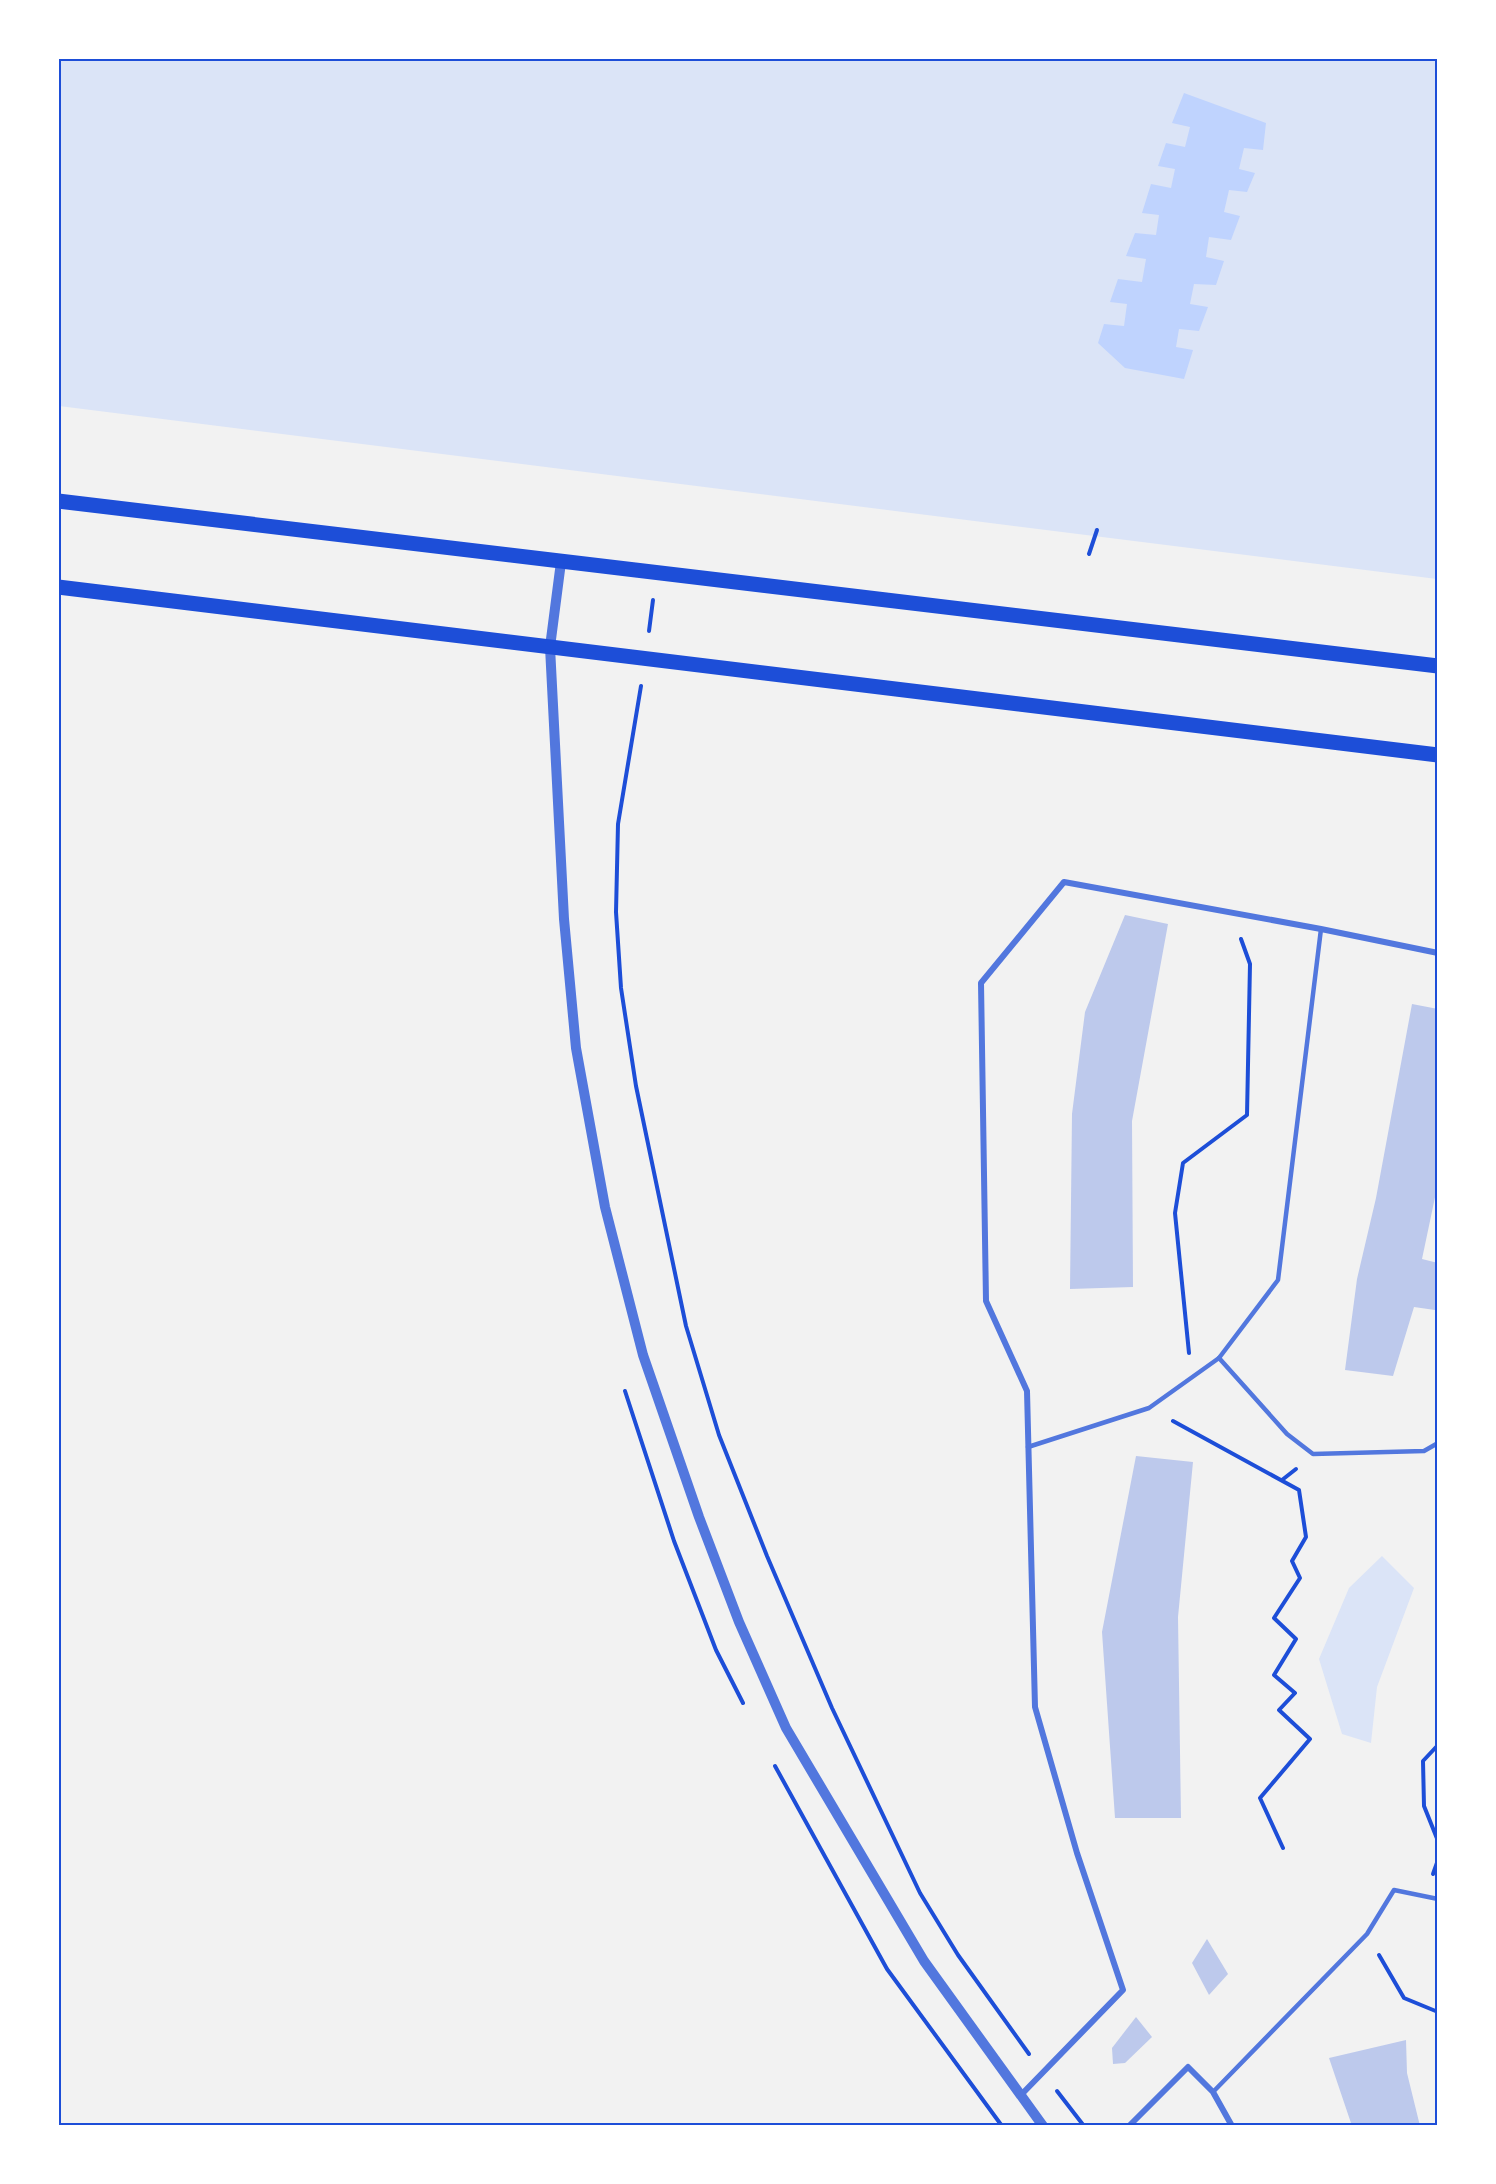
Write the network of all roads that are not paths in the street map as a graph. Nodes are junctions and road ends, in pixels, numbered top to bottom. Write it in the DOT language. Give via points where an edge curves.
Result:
graph roads {
  1 [pos="58,501"];
  2 [pos="561,562"];
  3 [pos="58,588"];
  4 [pos="550,647"];
  5 [pos="1437,666"];
  6 [pos="1437,755"];
  7 [pos="1321,929"];
  8 [pos="1437,953"];
  9 [pos="1219,1358"];
  10 [pos="1437,1443"];
  11 [pos="1029,1447"];
  12 [pos="1437,1899"];
  13 [pos="1213,2092"];
  14 [pos="1020,2096"];
  15 [pos="1043,2126"];
  16 [pos="1129,2126"];
  17 [pos="1232,2126"];
  1 -- 2 [label="main road"];
  2 -- 4 [label="street"];
  2 -- 5 [label="main road"];
  3 -- 4 [label="main road"];
  4 -- 6 [label="main road"];
  4 -- 14 [label="street" via="564,919 576,1048 605,1207 643,1355 739,1622 786,1728 924,1961"];
  7 -- 8 [label="street"];
  7 -- 9 [label="lane" via="1278,1280"];
  7 -- 11 [label="street" via="1064,882 981,983 986,1301 1027,1391"];
  9 -- 10 [label="lane" via="1287,1434 1313,1454 1424,1451"];
  9 -- 11 [label="lane" via="1149,1408"];
  11 -- 14 [label="street" via="1035,1707 1077,1853 1123,1990"];
  12 -- 13 [label="lane" via="1394,1890 1367,1934"];
  13 -- 16 [label="street" via="1188,2067"];
  13 -- 17 [label="street"];
  14 -- 15 [label="street"];
}
